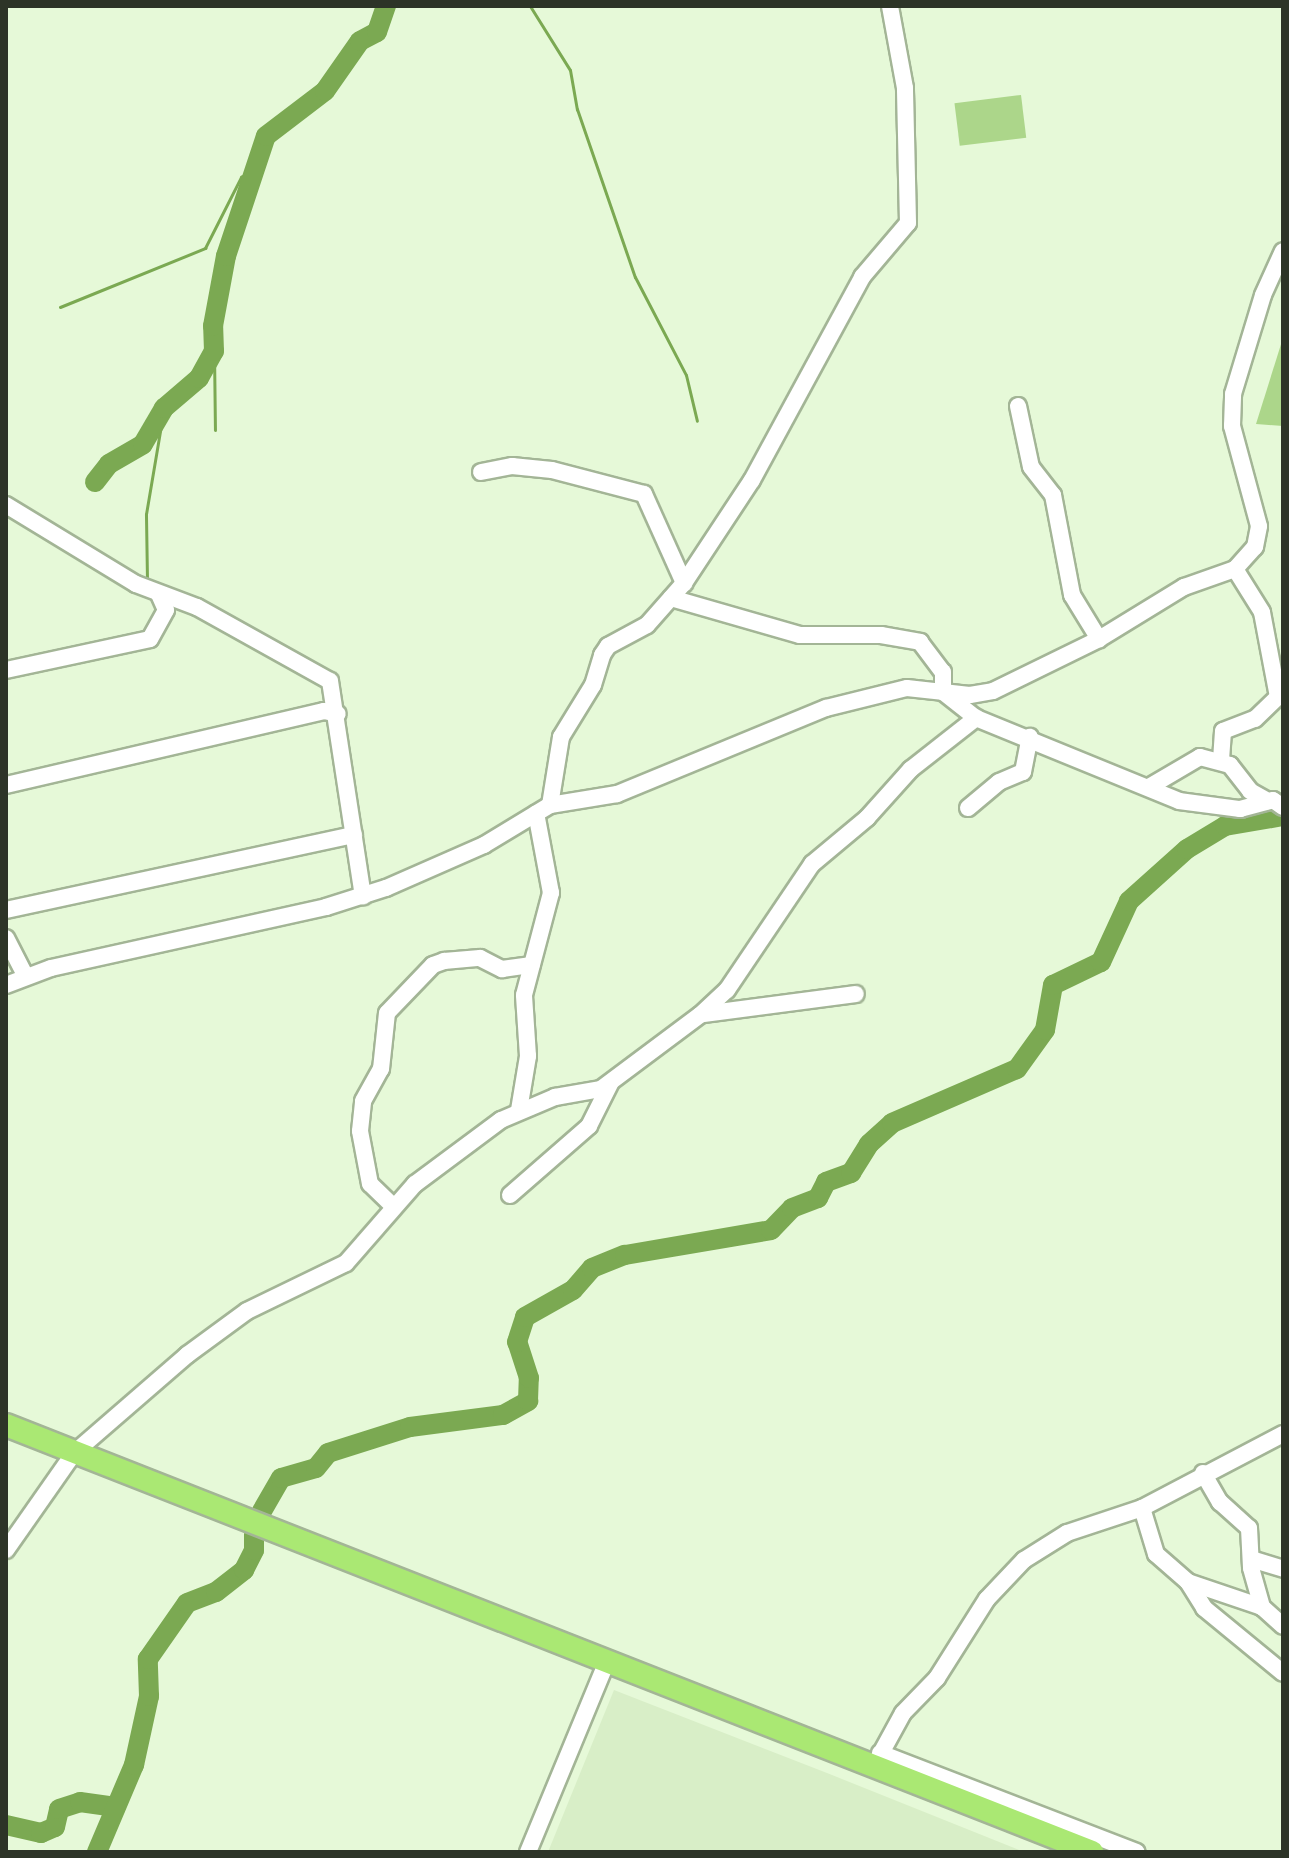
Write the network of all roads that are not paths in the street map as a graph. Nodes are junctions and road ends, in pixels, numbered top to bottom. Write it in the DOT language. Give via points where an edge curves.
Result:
graph roads {
  1 [pos="890,6"];
  2 [pos="1283,251"];
  3 [pos="1018,406"];
  4 [pos="481,472"];
  5 [pos="6,505"];
  6 [pos="1235,569"];
  7 [pos="684,583"];
  8 [pos="159,594"];
  9 [pos="671,598"];
  10 [pos="1099,639"];
  11 [pos="6,670"];
  12 [pos="943,692"];
  13 [pos="338,714"];
  14 [pos="976,718"];
  15 [pos="1030,737"];
  16 [pos="1221,760"];
  17 [pos="6,785"];
  18 [pos="1149,787"];
  19 [pos="1276,804"];
  20 [pos="968,808"];
  21 [pos="543,809"];
  22 [pos="354,835"];
  23 [pos="363,896"];
  24 [pos="6,910"];
  25 [pos="6,938"];
  26 [pos="532,965"];
  27 [pos="25,975"];
  28 [pos="6,985"];
  29 [pos="856,994"];
  30 [pos="700,1015"];
  31 [pos="610,1084"];
  32 [pos="519,1110"];
  33 [pos="510,1195"];
  34 [pos="394,1207"];
  35 [pos="6,1425"];
  36 [pos="1283,1434"];
  37 [pos="74,1453"];
  38 [pos="1203,1473"];
  39 [pos="1142,1508"];
  40 [pos="6,1550"];
  41 [pos="1251,1559"];
  42 [pos="1283,1569"];
  43 [pos="1188,1582"];
  44 [pos="1262,1607"];
  45 [pos="1283,1626"];
  46 [pos="607,1661"];
  47 [pos="1283,1673"];
  48 [pos="877,1760"];
  49 [pos="528,1852"];
  50 [pos="1092,1852"];
  51 [pos="1137,1852"];
  1 -- 7 [label="street" via="905,88 908,223 862,277 752,480"];
  2 -- 6 [label="street" via="1263,295 1233,394 1232,426 1259,526 1255,547"];
  3 -- 10 [label="street" via="1031,467 1053,495 1072,595"];
  4 -- 7 [label="street" via="512,466 552,470 644,494"];
  5 -- 8 [label="street"];
  6 -- 10 [label="street" via="1184,587"];
  6 -- 16 [label="street" via="1262,612 1278,697 1255,719 1223,731"];
  7 -- 9 [label="street"];
  8 -- 11 [label="street" via="166,610 150,639"];
  8 -- 13 [label="street" via="197,607 330,681"];
  9 -- 12 [label="street" via="800,635 881,635 920,642 943,672"];
  9 -- 21 [label="street" via="637,634 608,646 602,655 593,685 561,737"];
  10 -- 12 [label="street" via="993,691"];
  12 -- 14 [label="street"];
  12 -- 21 [label="street" via="907,688 826,708 617,794"];
  13 -- 17 [label="street" via="324,711"];
  13 -- 22 [label="street"];
  14 -- 15 [label="street"];
  14 -- 30 [label="street" via="911,769 867,818 812,864 727,990"];
  15 -- 18 [label="street"];
  15 -- 20 [label="street" via="1023,772 999,782"];
  16 -- 18 [label="street" via="1200,757"];
  16 -- 19 [label="street" via="1250,791"];
  18 -- 19 [label="street" via="1212,808"];
  21 -- 23 [label="street" via="432,871"];
  21 -- 26 [label="street" via="551,893"];
  22 -- 23 [label="street"];
  22 -- 24 [label="street"];
  23 -- 27 [label="street"];
  25 -- 27 [label="street"];
  26 -- 32 [label="street" via="524,995 528,1056"];
  26 -- 34 [label="street" via="502,969 480,958 444,961 433,965 387,1013 381,1069 363,1101 360,1131 370,1184"];
  27 -- 28 [label="street"];
  29 -- 30 [label="street"];
  30 -- 31 [label="street"];
  31 -- 32 [label="street"];
  31 -- 33 [label="street" via="589,1126"];
  32 -- 34 [label="street" via="427,1173"];
  34 -- 37 [label="street" via="371,1240 346,1263 226,1326"];
  35 -- 37 [label="highway"];
  36 -- 38 [label="street"];
  37 -- 40 [label="street"];
  37 -- 46 [label="highway"];
  38 -- 39 [label="street"];
  38 -- 41 [label="street" via="1220,1502 1249,1528"];
  39 -- 43 [label="street" via="1156,1554"];
  39 -- 48 [label="street" via="1067,1533 1024,1560 987,1599 937,1678 893,1727"];
  41 -- 42 [label="street"];
  41 -- 44 [label="street"];
  43 -- 44 [label="street"];
  43 -- 47 [label="street" via="1204,1608"];
  44 -- 45 [label="street"];
  46 -- 48 [label="highway"];
  46 -- 49 [label="street"];
  48 -- 50 [label="highway"];
  48 -- 51 [label="street"];
}
